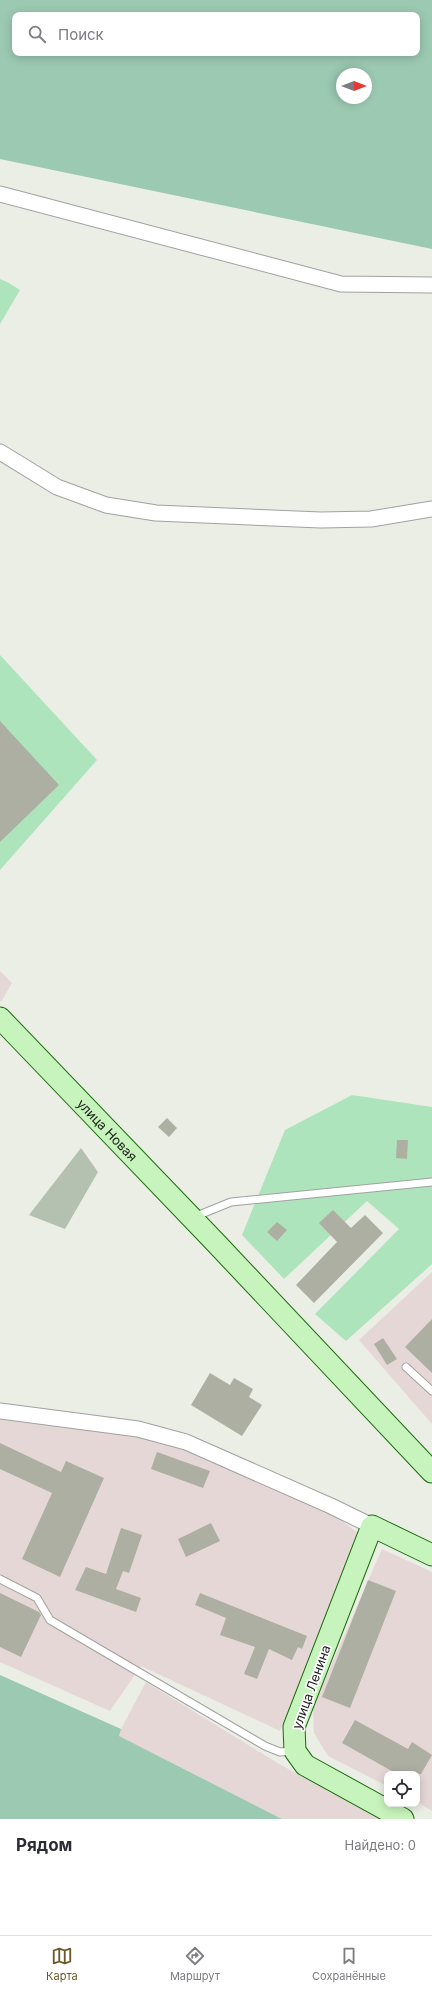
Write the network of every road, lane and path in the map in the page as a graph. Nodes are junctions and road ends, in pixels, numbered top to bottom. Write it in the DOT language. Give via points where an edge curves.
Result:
graph roads {
  1 [pos="0,194"];
  2 [pos="432,285"];
  3 [pos="0,452"];
  4 [pos="432,509"];
  5 [pos="0,1018"];
  6 [pos="432,1182"];
  7 [pos="192,1218"];
  8 [pos="406,1367"];
  9 [pos="432,1391"];
  10 [pos="0,1411"];
  11 [pos="432,1472"];
  12 [pos="372,1526"];
  13 [pos="422,1544"];
  14 [pos="432,1555"];
  15 [pos="0,1579"];
  16 [pos="295,1751"];
  17 [pos="403,1819"];
  1 -- 2 [label="street" via="341,284"];
  3 -- 4 [label="street" via="57,487 106,505 156,513 321,520 371,519"];
  5 -- 7 [label="street, улица Новая"];
  6 -- 7 [label="lane" via="231,1202"];
  7 -- 11 [label="street, улица Новая"];
  8 -- 9 [label="lane"];
  10 -- 12 [label="street" via="138,1429 186,1442"];
  12 -- 13 [label="street"];
  12 -- 16 [label="street, улица Ленина" via="294,1728"];
  13 -- 14 [label="street"];
  15 -- 16 [label="lane" via="37,1598 50,1620 265,1746 280,1752"];
  16 -- 17 [label="street" via="312,1771"];
}
